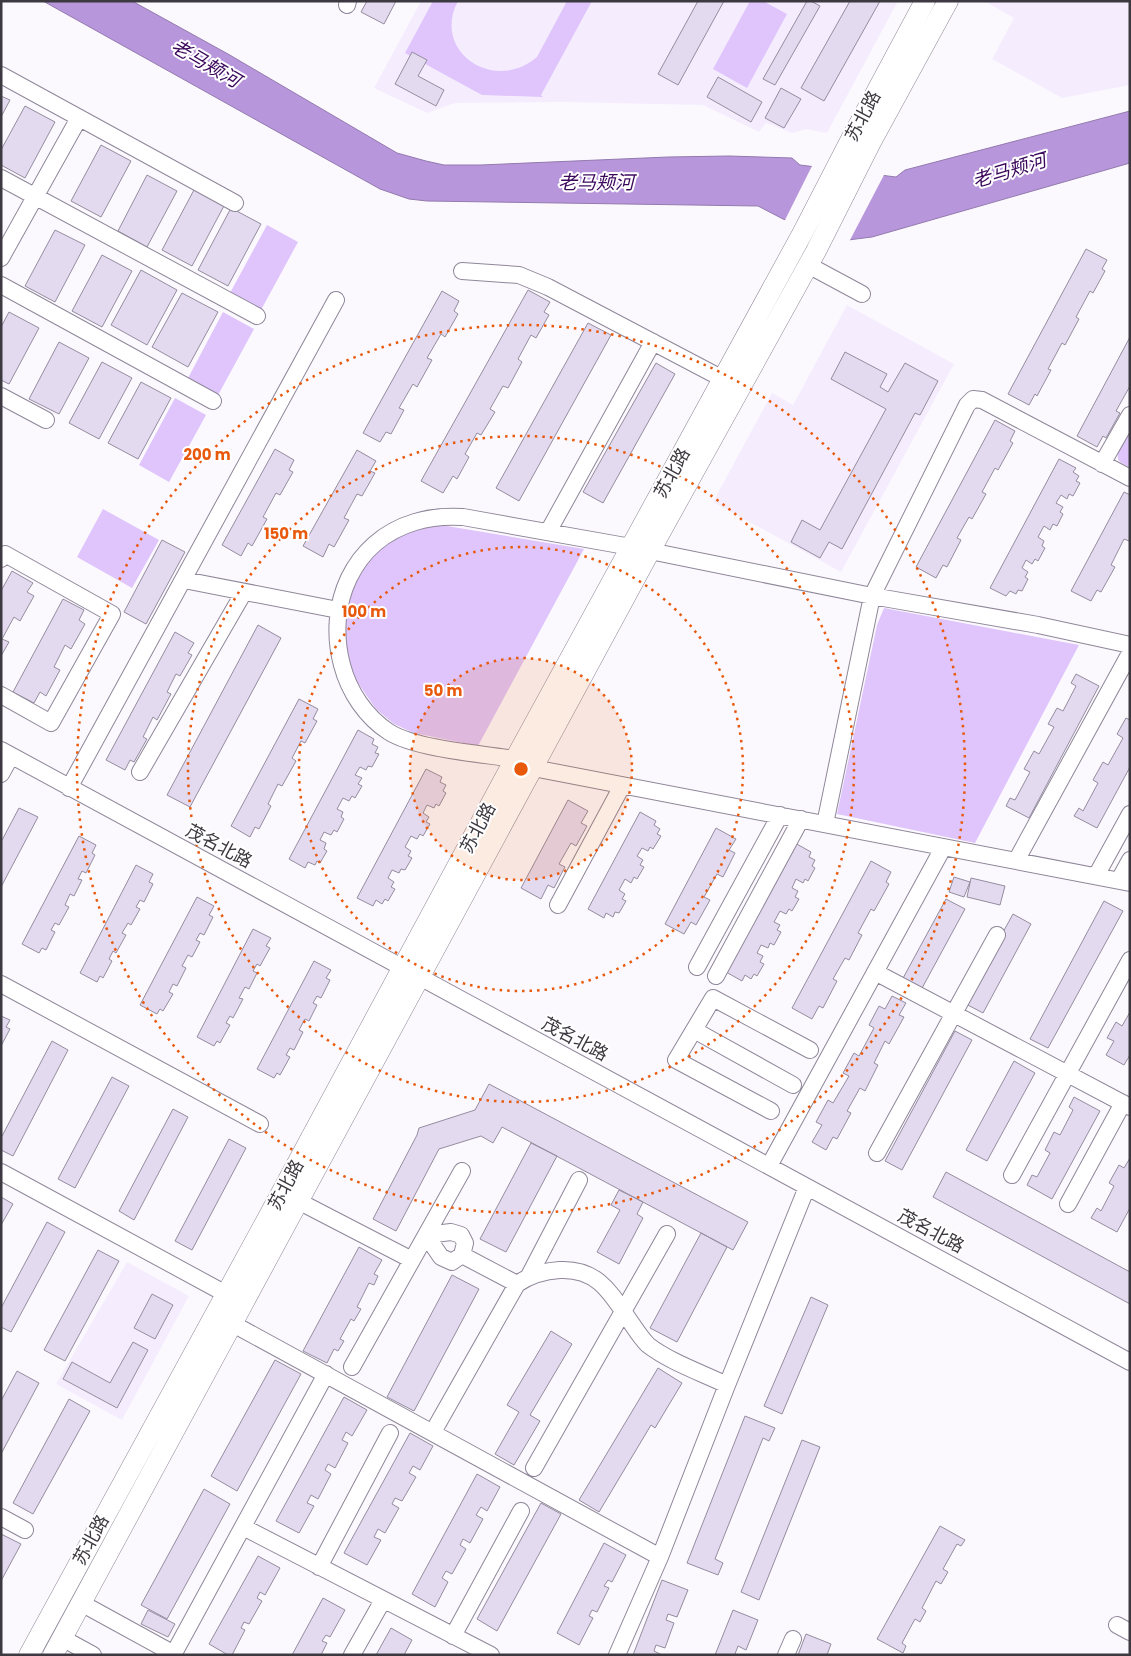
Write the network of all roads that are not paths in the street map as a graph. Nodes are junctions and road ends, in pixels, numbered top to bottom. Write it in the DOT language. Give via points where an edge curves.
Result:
graph roads {
  1 [pos="925,1"];
  2 [pos="948,1"];
  3 [pos="1,76"];
  4 [pos="79,118"];
  5 [pos="1,178"];
  6 [pos="36,197"];
  7 [pos="235,203"];
  8 [pos="1,258"];
  9 [pos="808,265"];
  10 [pos="462,271"];
  11 [pos="1,285"];
  12 [pos="862,294"];
  13 [pos="336,300"];
  14 [pos="257,316"];
  15 [pos="653,342"];
  16 [pos="723,379"];
  17 [pos="1,396"];
  18 [pos="213,401"];
  19 [pos="1130,415"];
  20 [pos="46,420"];
  21 [pos="1102,464"];
  22 [pos="1130,478"];
  23 [pos="548,532"];
  24 [pos="641,549"];
  25 [pos="1,559"];
  26 [pos="184,580"];
  27 [pos="244,592"];
  28 [pos="872,596"];
  29 [pos="338,610"];
  30 [pos="1130,645"];
  31 [pos="1130,653"];
  32 [pos="1,696"];
  33 [pos="6,753"];
  34 [pos="515,759"];
  35 [pos="533,768"];
  36 [pos="140,772"];
  37 [pos="1,774"];
  38 [pos="622,786"];
  39 [pos="69,788"];
  40 [pos="1130,814"];
  41 [pos="780,815"];
  42 [pos="801,819"];
  43 [pos="825,824"];
  44 [pos="944,848"];
  45 [pos="1130,860"];
  46 [pos="1016,861"];
  47 [pos="1096,876"];
  48 [pos="1124,882"];
  49 [pos="558,905"];
  50 [pos="997,935"];
  51 [pos="1130,960"];
  52 [pos="697,967"];
  53 [pos="402,968"];
  54 [pos="875,972"];
  55 [pos="716,976"];
  56 [pos="420,978"];
  57 [pos="1,984"];
  58 [pos="954,1014"];
  59 [pos="694,1030"];
  60 [pos="810,1050"];
  61 [pos="1068,1074"];
  62 [pos="793,1085"];
  63 [pos="1127,1104"];
  64 [pos="771,1111"];
  65 [pos="260,1124"];
  66 [pos="877,1153"];
  67 [pos="769,1166"];
  68 [pos="1,1172"];
  69 [pos="462,1172"];
  70 [pos="1012,1175"];
  71 [pos="579,1180"];
  72 [pos="808,1187"];
  73 [pos="300,1202"];
  74 [pos="1068,1204"];
  75 [pos="667,1234"];
  76 [pos="426,1235"];
  77 [pos="462,1255"];
  78 [pos="412,1260"];
  79 [pos="523,1280"];
  80 [pos="226,1294"];
  81 [pos="623,1312"];
  82 [pos="233,1324"];
  83 [pos="1130,1362"];
  84 [pos="352,1367"];
  85 [pos="326,1374"];
  86 [pos="727,1385"];
  87 [pos="433,1432"];
  88 [pos="390,1433"];
  89 [pos="534,1468"];
  90 [pos="521,1511"];
  91 [pos="1,1517"];
  92 [pos="243,1527"];
  93 [pos="25,1530"];
  94 [pos="660,1557"];
  95 [pos="319,1567"];
  96 [pos="383,1600"];
  97 [pos="82,1602"];
  98 [pos="453,1636"];
  99 [pos="792,1639"];
  100 [pos="58,1646"];
  101 [pos="174,1654"];
  102 [pos="29,1655"];
  103 [pos="93,1655"];
  104 [pos="352,1655"];
  105 [pos="491,1655"];
  106 [pos="617,1655"];
  107 [pos="786,1655"];
  1 -- 16 [label="main road, 苏北路"];
  2 -- 9 [label="main road, 苏北路"];
  3 -- 4 [label="street"];
  4 -- 6 [label="street"];
  4 -- 7 [label="street"];
  5 -- 6 [label="street"];
  6 -- 8 [label="street"];
  6 -- 14 [label="street"];
  9 -- 12 [label="street"];
  9 -- 24 [label="main road, 苏北路"];
  10 -- 15 [label="street" via="519,275"];
  11 -- 18 [label="street"];
  13 -- 26 [label="street"];
  15 -- 16 [label="street"];
  15 -- 23 [label="street"];
  16 -- 24 [label="main road, 苏北路"];
  17 -- 20 [label="street"];
  19 -- 21 [label="street"];
  21 -- 22 [label="street"];
  21 -- 28 [label="street" via="982,400 973,399"];
  23 -- 24 [label="street"];
  23 -- 29 [label="street" via="463,517 442,516 415,522 397,529 356,564"];
  24 -- 28 [label="street"];
  24 -- 34 [label="main road, 苏北路"];
  24 -- 35 [label="main road, 苏北路"];
  25 -- 32 [label="street" via="5,554 112,614 51,723"];
  26 -- 27 [label="street"];
  26 -- 39 [label="street"];
  27 -- 29 [label="street"];
  27 -- 36 [label="street"];
  28 -- 30 [label="street" via="1038,624"];
  28 -- 43 [label="street"];
  29 -- 34 [label="street" via="338,650 347,681 374,721 391,733 412,741"];
  31 -- 46 [label="street"];
  33 -- 37 [label="street"];
  33 -- 39 [label="street, 茂名北路"];
  34 -- 53 [label="main road, 苏北路"];
  35 -- 38 [label="street"];
  35 -- 56 [label="main road, 苏北路"];
  38 -- 41 [label="street"];
  38 -- 49 [label="street"];
  39 -- 53 [label="street, 茂名北路"];
  40 -- 47 [label="street"];
  41 -- 42 [label="street"];
  41 -- 52 [label="street"];
  42 -- 43 [label="street"];
  42 -- 55 [label="street"];
  43 -- 44 [label="street"];
  44 -- 46 [label="street"];
  44 -- 54 [label="street"];
  45 -- 48 [label="street"];
  46 -- 47 [label="street"];
  47 -- 48 [label="street"];
  50 -- 58 [label="street"];
  51 -- 61 [label="street"];
  53 -- 56 [label="street, 茂名北路"];
  53 -- 80 [label="main road, 苏北路"];
  54 -- 58 [label="street"];
  54 -- 67 [label="street"];
  56 -- 67 [label="street, 茂名北路"];
  56 -- 73 [label="main road, 苏北路"];
  57 -- 65 [label="street"];
  58 -- 61 [label="street"];
  58 -- 66 [label="street"];
  59 -- 60 [label="street" via="712,998"];
  59 -- 62 [label="street"];
  59 -- 64 [label="street" via="676,1060"];
  61 -- 63 [label="street"];
  61 -- 70 [label="street"];
  63 -- 74 [label="street"];
  67 -- 72 [label="street, 茂名北路"];
  68 -- 80 [label="street"];
  69 -- 76 [label="street"];
  71 -- 79 [label="street"];
  72 -- 83 [label="street, 茂名北路"];
  72 -- 86 [label="street"];
  73 -- 78 [label="street"];
  73 -- 82 [label="main road, 苏北路"];
  75 -- 81 [label="street"];
  76 -- 77 [label="street" via="441,1257 452,1262"];
  76 -- 77 [label="street" via="451,1232 460,1235 464,1243"];
  76 -- 78 [label="street"];
  77 -- 79 [label="street"];
  78 -- 84 [label="street"];
  79 -- 81 [label="street" via="549,1271 583,1272 599,1281"];
  79 -- 87 [label="street"];
  80 -- 102 [label="main road, 苏北路"];
  81 -- 86 [label="street" via="646,1343 658,1352"];
  81 -- 89 [label="street"];
  82 -- 85 [label="street"];
  82 -- 97 [label="main road, 苏北路"];
  85 -- 87 [label="street"];
  85 -- 92 [label="street"];
  86 -- 94 [label="street"];
  87 -- 94 [label="street"];
  88 -- 95 [label="street"];
  90 -- 98 [label="street"];
  91 -- 93 [label="street"];
  92 -- 95 [label="street"];
  92 -- 101 [label="street"];
  94 -- 106 [label="street"];
  95 -- 96 [label="street"];
  96 -- 98 [label="street"];
  96 -- 104 [label="street"];
  97 -- 100 [label="main road, 苏北路"];
  97 -- 101 [label="street"];
  98 -- 105 [label="street"];
  99 -- 107 [label="street"];
  100 -- 103 [label="street"];
}
